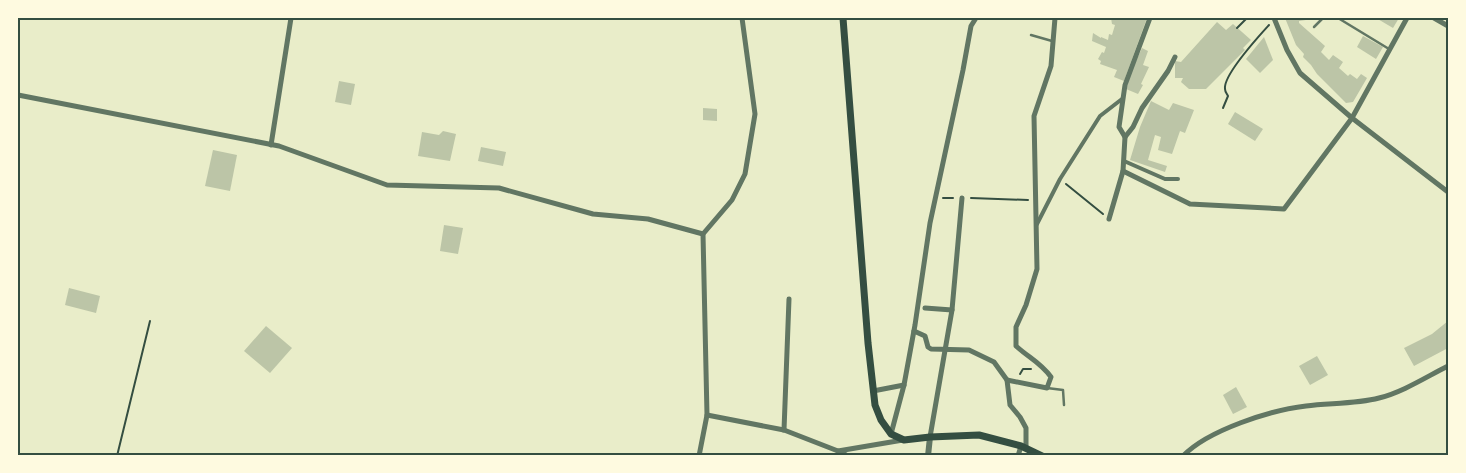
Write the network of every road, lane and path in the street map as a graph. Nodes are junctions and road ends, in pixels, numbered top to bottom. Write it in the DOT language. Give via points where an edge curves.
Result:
graph roads {
  1 [pos="291,18"];
  2 [pos="742,18"];
  3 [pos="843,18"];
  4 [pos="976,18"];
  5 [pos="1055,18"];
  6 [pos="1150,18"];
  7 [pos="1247,18"];
  8 [pos="1274,18"];
  9 [pos="1323,18"];
  10 [pos="1338,18"];
  11 [pos="1407,18"];
  12 [pos="1434,18"];
  13 [pos="1448,26"];
  14 [pos="1314,27"];
  15 [pos="1237,28"];
  16 [pos="1031,35"];
  17 [pos="1053,41"];
  18 [pos="1390,50"];
  19 [pos="1175,58"];
  20 [pos="18,95"];
  21 [pos="1122,99"];
  22 [pos="1224,108"];
  23 [pos="1352,118"];
  24 [pos="1125,137"];
  25 [pos="271,145"];
  26 [pos="1124,161"];
  27 [pos="1123,172"];
  28 [pos="1060,179"];
  29 [pos="1178,179"];
  30 [pos="1448,192"];
  31 [pos="962,198"];
  32 [pos="936,199"];
  33 [pos="1036,201"];
  34 [pos="1108,219"];
  35 [pos="1036,226"];
  36 [pos="703,234"];
  37 [pos="789,299"];
  38 [pos="925,308"];
  39 [pos="952,310"];
  40 [pos="150,321"];
  41 [pos="914,331"];
  42 [pos="945,349"];
  43 [pos="1036,361"];
  44 [pos="1448,366"];
  45 [pos="1007,380"];
  46 [pos="1018,382"];
  47 [pos="904,385"];
  48 [pos="1047,388"];
  49 [pos="873,392"];
  50 [pos="1064,405"];
  51 [pos="707,416"];
  52 [pos="784,430"];
  53 [pos="891,434"];
  54 [pos="930,437"];
  55 [pos="904,440"];
  56 [pos="1024,447"];
  57 [pos="829,448"];
  58 [pos="838,450"];
  59 [pos="117,456"];
  60 [pos="699,456"];
  61 [pos="826,456"];
  62 [pos="848,456"];
  63 [pos="928,456"];
  64 [pos="1018,456"];
  65 [pos="1042,456"];
  66 [pos="1183,456"];
  1 -- 25 [label="street"];
  2 -- 36 [label="street" via="755,114 745,174 732,200"];
  3 -- 49 [label="main road"];
  4 -- 32 [label="street" via="971,26"];
  5 -- 17 [label="street"];
  6 -- 21 [label="street"];
  7 -- 15 [label="path"];
  8 -- 22 [label="path" via="1228,77"];
  8 -- 23 [label="street" via="1300,73"];
  9 -- 14 [label="lane"];
  10 -- 18 [label="lane"];
  11 -- 18 [label="street"];
  12 -- 13 [label="street"];
  16 -- 17 [label="lane"];
  17 -- 33 [label="street" via="1051,66 1034,116"];
  18 -- 23 [label="street"];
  19 -- 24 [label="street"];
  20 -- 25 [label="street"];
  21 -- 24 [label="street" via="1119,127"];
  21 -- 28 [label="street" via="1100,116"];
  23 -- 27 [label="street" via="1284,209 1190,204"];
  23 -- 30 [label="street"];
  24 -- 26 [label="street"];
  25 -- 36 [label="street" via="387,185 498,188 592,214 648,219"];
  26 -- 27 [label="street"];
  26 -- 29 [label="street" via="1165,180"];
  27 -- 34 [label="street"];
  28 -- 34 [label="path"];
  28 -- 35 [label="street"];
  31 -- 32 [label="path"];
  31 -- 33 [label="path"];
  31 -- 39 [label="street"];
  32 -- 41 [label="street"];
  33 -- 35 [label="street"];
  35 -- 43 [label="street" via="1037,269 1016,327 1016,346"];
  36 -- 51 [label="street"];
  37 -- 52 [label="street"];
  38 -- 39 [label="street"];
  39 -- 42 [label="street"];
  40 -- 59 [label="path"];
  41 -- 42 [label="street" via="925,336 931,349"];
  41 -- 47 [label="street"];
  42 -- 45 [label="street" via="969,350 994,362"];
  42 -- 54 [label="street"];
  43 -- 46 [label="path" via="1032,368 1020,371"];
  43 -- 48 [label="street" via="1051,377"];
  44 -- 66 [label="street" via="1378,398 1304,406 1228,427"];
  45 -- 46 [label="street"];
  45 -- 56 [label="street" via="1010,405 1026,428"];
  46 -- 48 [label="street"];
  47 -- 49 [label="street"];
  47 -- 53 [label="street"];
  48 -- 50 [label="lane" via="1062,390"];
  49 -- 53 [label="main road" via="881,420"];
  51 -- 52 [label="street"];
  51 -- 60 [label="street"];
  52 -- 57 [label="street"];
  53 -- 55 [label="main road"];
  54 -- 55 [label="main road"];
  54 -- 56 [label="main road" via="979,436"];
  54 -- 63 [label="street"];
  55 -- 58 [label="street"];
  56 -- 64 [label="street"];
  56 -- 65 [label="main road"];
  57 -- 58 [label="street"];
  57 -- 61 [label="street"];
  58 -- 62 [label="street"];
}
